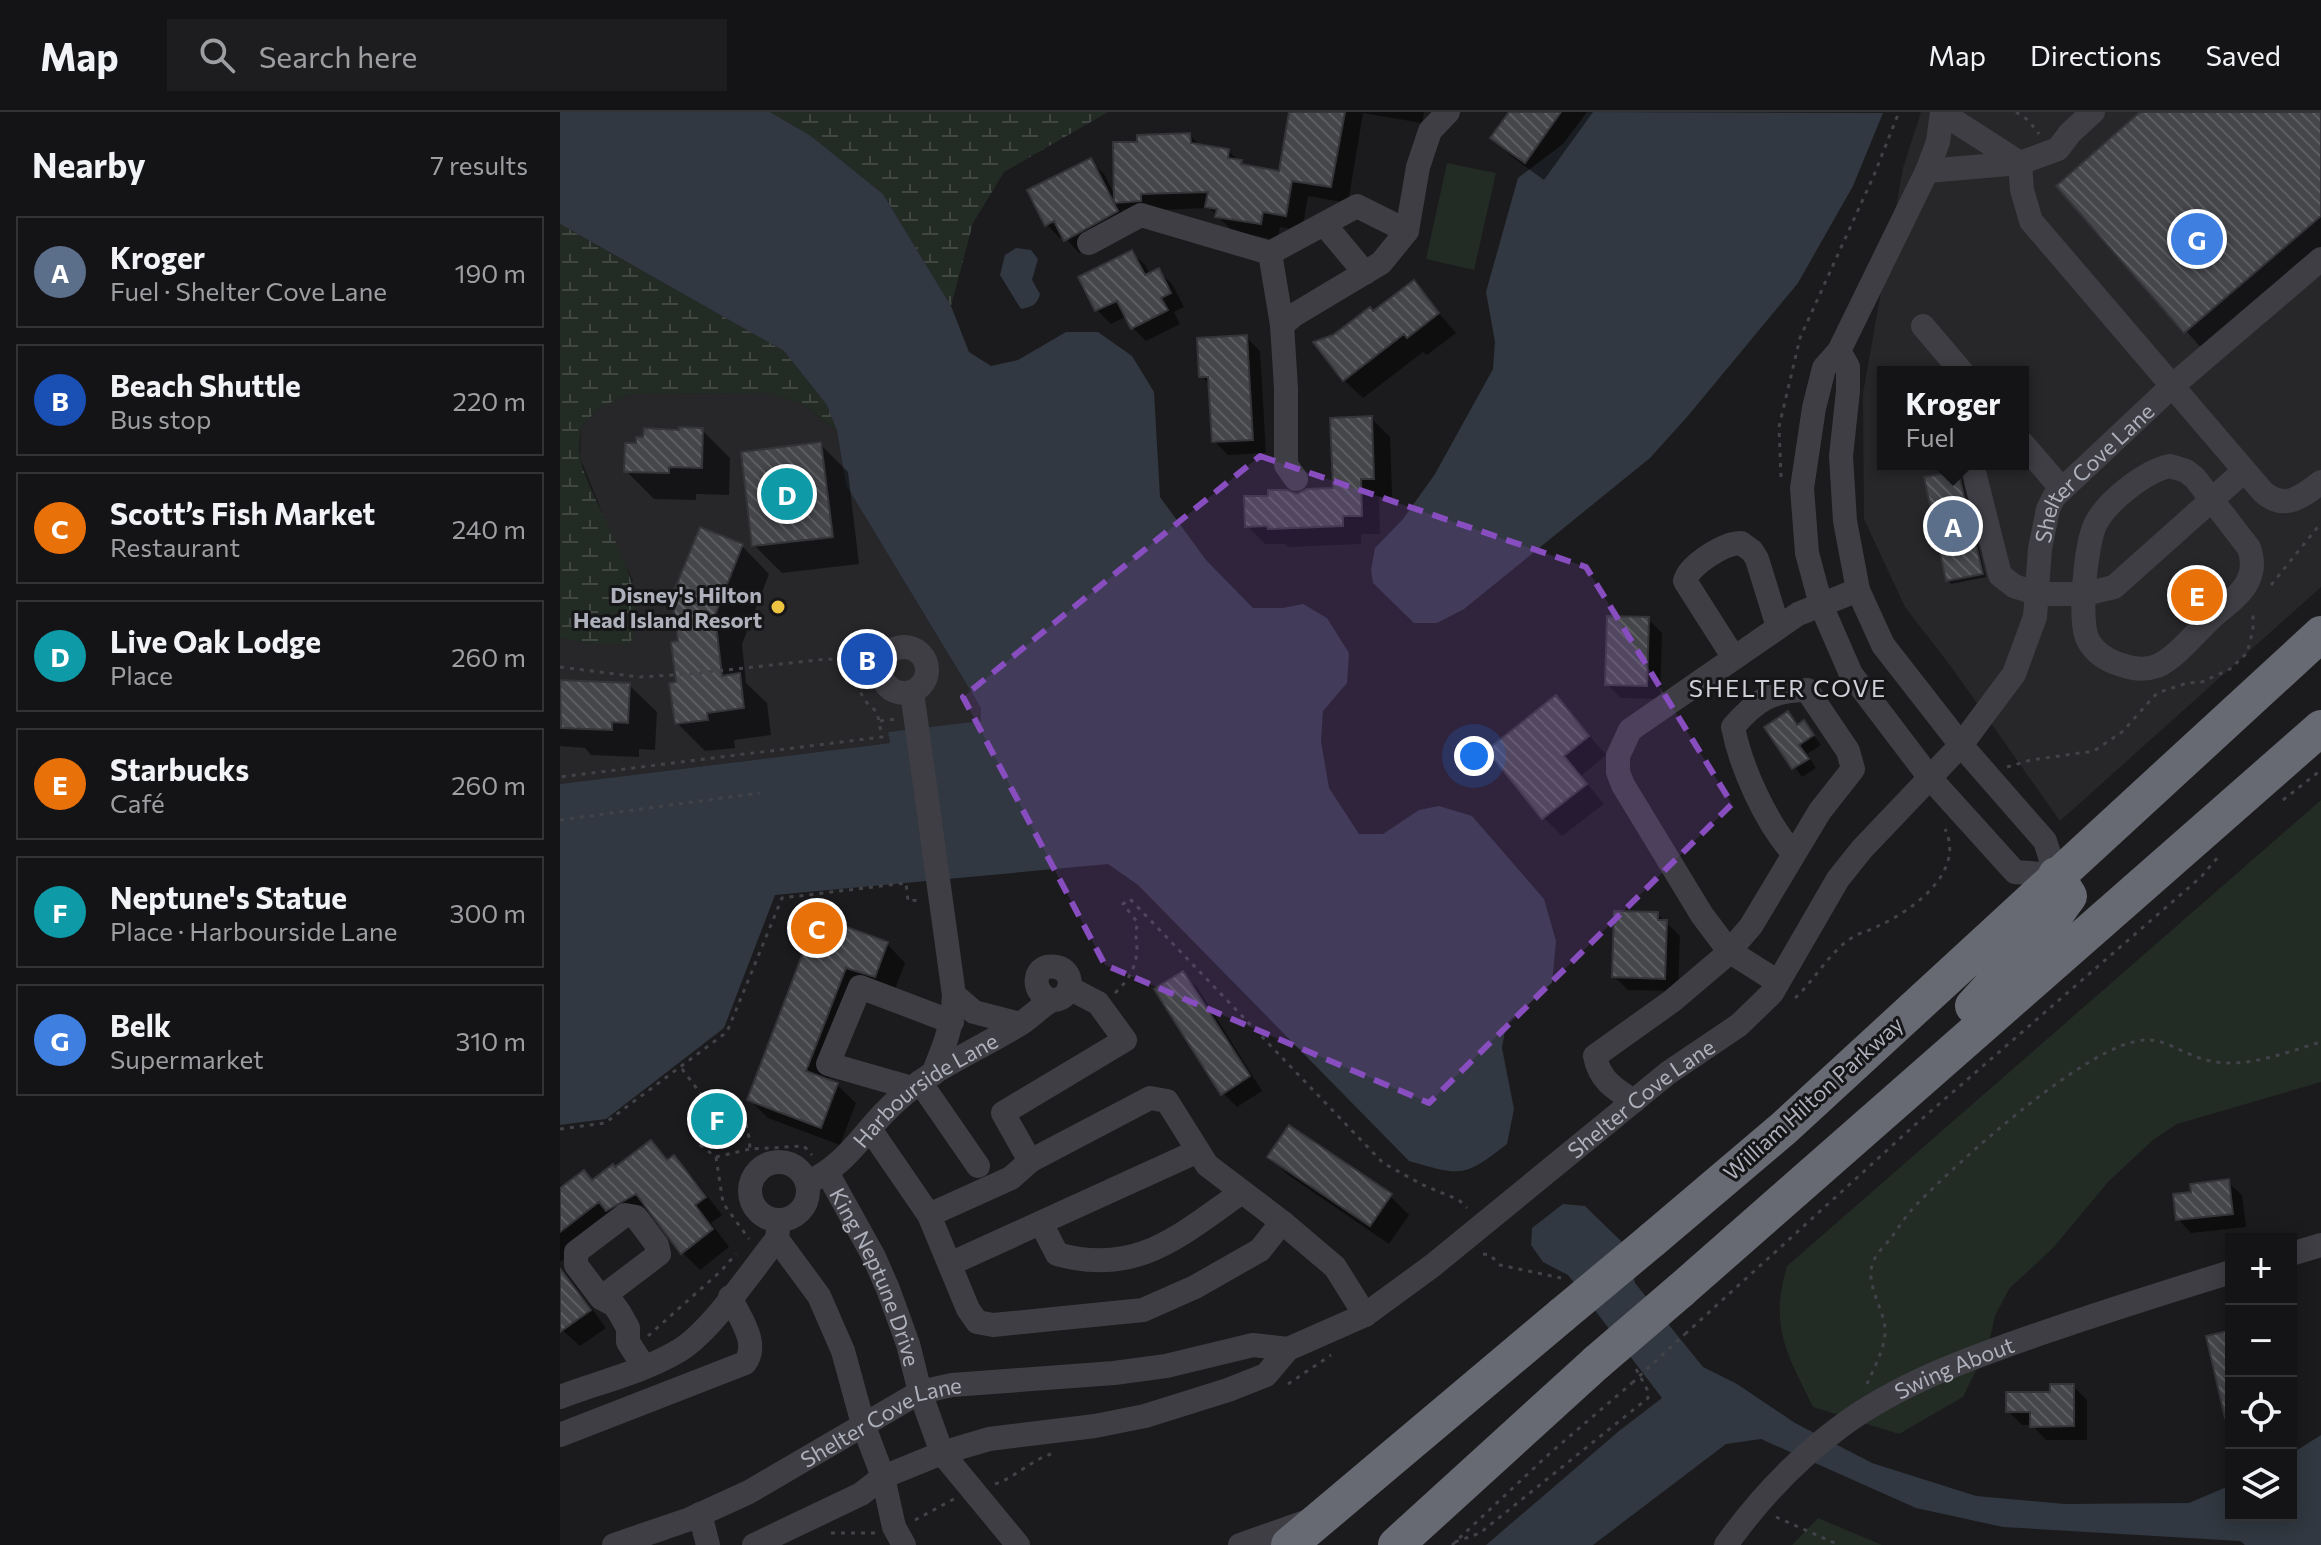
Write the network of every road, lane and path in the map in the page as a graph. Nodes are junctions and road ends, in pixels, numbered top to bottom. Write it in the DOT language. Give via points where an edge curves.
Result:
graph roads {
  1 [pos="1448,112"];
  2 [pos="1942,112"];
  3 [pos="2016,112"];
  4 [pos="2093,112"];
  5 [pos="2039,134"];
  6 [pos="2020,163"];
  7 [pos="1927,171"];
  8 [pos="1324,224"];
  9 [pos="1407,231"];
  10 [pos="1089,243"];
  11 [pos="1270,253"];
  12 [pos="2321,259"];
  13 [pos="1365,273"];
  14 [pos="1282,325"];
  15 [pos="1923,326"];
  16 [pos="1839,351"];
  17 [pos="1957,366"];
  18 [pos="2171,387"];
  19 [pos="2029,451"];
  20 [pos="1974,470"];
  21 [pos="2244,471"];
  22 [pos="1296,479"];
  23 [pos="2321,482"];
  24 [pos="2061,488"];
  25 [pos="2212,501"];
  26 [pos="1858,590"];
  27 [pos="2038,594"];
  28 [pos="2085,594"];
  29 [pos="1821,605"];
  30 [pos="1778,627"];
  31 [pos="2321,634"];
  32 [pos="1734,658"];
  33 [pos="560,667"];
  34 [pos="912,692"];
  35 [pos="2321,728"];
  36 [pos="1961,745"];
  37 [pos="2321,770"];
  38 [pos="560,777"];
  39 [pos="1930,778"];
  40 [pos="760,793"];
  41 [pos="2283,800"];
  42 [pos="560,820"];
  43 [pos="1794,854"];
  44 [pos="2220,855"];
  45 [pos="2056,875"];
  46 [pos="934,896"];
  47 [pos="1729,951"];
  48 [pos="1778,982"];
  49 [pos="954,995"];
  50 [pos="1098,1003"];
  51 [pos="952,1022"];
  52 [pos="1020,1024"];
  53 [pos="2321,1042"];
  54 [pos="681,1068"];
  55 [pos="922,1081"];
  56 [pos="1634,1101"];
  57 [pos="707,1102"];
  58 [pos="560,1129"];
  59 [pos="870,1129"];
  60 [pos="1851,1140"];
  61 [pos="750,1149"];
  62 [pos="1198,1151"];
  63 [pos="716,1157"];
  64 [pos="1030,1161"];
  65 [pos="978,1166"];
  66 [pos="817,1178"];
  67 [pos="1242,1192"];
  68 [pos="929,1215"];
  69 [pos="1282,1222"];
  70 [pos="1041,1223"];
  71 [pos="778,1229"];
  72 [pos="1474,1232"];
  73 [pos="749,1239"];
  74 [pos="2321,1245"];
  75 [pos="740,1249"];
  76 [pos="2297,1252"];
  77 [pos="950,1264"];
  78 [pos="2225,1274"];
  79 [pos="1561,1278"];
  80 [pos="730,1297"];
  81 [pos="601,1298"];
  82 [pos="1365,1315"];
  83 [pos="1288,1349"];
  84 [pos="635,1353"];
  85 [pos="1166,1366"];
  86 [pos="1648,1391"];
  87 [pos="920,1392"];
  88 [pos="560,1397"];
  89 [pos="1175,1408"];
  90 [pos="1860,1414"];
  91 [pos="863,1424"];
  92 [pos="560,1435"];
  93 [pos="942,1453"];
  94 [pos="883,1477"];
  95 [pos="1755,1507"];
  96 [pos="1329,1511"];
  97 [pos="700,1514"];
  98 [pos="827,1533"];
  99 [pos="894,1539"];
  100 [pos="1454,1544"];
  101 [pos="614,1545"];
  102 [pos="708,1545"];
  103 [pos="754,1545"];
  104 [pos="1018,1545"];
  105 [pos="1240,1545"];
  106 [pos="1292,1545"];
  107 [pos="1396,1545"];
  108 [pos="1726,1545"];
  109 [pos="1839,1545"];
  1 -- 9 [label="street" via="1430,131"];
  2 -- 6 [label="street"];
  2 -- 7 [label="street"];
  3 -- 5 [label="path"];
  4 -- 6 [label="street" via="2058,149"];
  6 -- 7 [label="street"];
  6 -- 18 [label="street" via="2031,221"];
  7 -- 16 [label="street"];
  8 -- 9 [label="street" via="1357,206"];
  8 -- 11 [label="street"];
  8 -- 13 [label="street"];
  9 -- 13 [label="street" via="1381,263"];
  10 -- 11 [label="street" via="1141,215"];
  11 -- 14 [label="street"];
  12 -- 18 [label="street, Shelter Cove Lane"];
  13 -- 14 [label="street"];
  14 -- 22 [label="street" via="1286,465"];
  15 -- 17 [label="street"];
  16 -- 26 [label="street" via="1848,367 1841,456 1845,521"];
  16 -- 29 [label="street" via="1824,368 1802,488 1807,553"];
  18 -- 21 [label="street"];
  18 -- 24 [label="street, Shelter Cove Lane"];
  19 -- 24 [label="street"];
  20 -- 27 [label="street" via="2000,575"];
  21 -- 23 [label="street" via="2270,499 2284,503"];
  21 -- 25 [label="street"];
  24 -- 27 [label="street, Shelter Cove Lane" via="2048,509"];
  25 -- 28 [label="street" via="2124,580"];
  25 -- 28 [label="street" via="2180,468 2158,468 2143,477 2104,510 2095,526"];
  25 -- 28 [label="street" via="2249,548 2251,580 2170,658 2144,669 2104,657 2087,639"];
  26 -- 29 [label="street"];
  26 -- 36 [label="street" via="1883,645"];
  27 -- 28 [label="street"];
  27 -- 36 [label="street, Shelter Cove Lane" via="2014,674"];
  29 -- 30 [label="street"];
  29 -- 39 [label="street" via="1851,674"];
  30 -- 32 [label="street"];
  30 -- 32 [label="street" via="1752,551 1741,543 1723,546 1693,568 1685,581"];
  31 -- 45 [label="highway, William Hilton Parkway"];
  32 -- 47 [label="street" via="1630,730 1618,756 1623,785"];
  33 -- 38 [label="path" via="639,677 840,660 877,712 882,737"];
  34 -- 46 [label="street"];
  35 -- 60 [label="highway"];
  36 -- 39 [label="street, Shelter Cove Lane"];
  36 -- 45 [label="street" via="2045,841"];
  37 -- 41 [label="path"];
  39 -- 45 [label="street" via="2015,872"];
  39 -- 48 [label="street, Shelter Cove Lane" via="1838,879"];
  40 -- 42 [label="path"];
  43 -- 43 [label="street" via="1853,769 1848,751 1807,690 1786,690 1751,706 1733,727 1769,820"];
  43 -- 47 [label="street" via="1751,926"];
  44 -- 100 [label="path, bridge"];
  45 -- 60 [label="highway" via="2069,896 2051,921"];
  45 -- 96 [label="highway, William Hilton Parkway, bridge" via="1784,1128"];
  46 -- 49 [label="street"];
  46 -- 54 [label="path" via="908,901 906,883 782,898 727,1032"];
  47 -- 48 [label="street"];
  47 -- 56 [label="street" via="1672,1001 1595,1056 1597,1071"];
  48 -- 56 [label="street, Shelter Cove Lane" via="1739,1025"];
  49 -- 51 [label="street"];
  49 -- 52 [label="street" via="974,1012"];
  50 -- 52 [label="street, Harbourside Lane" via="1060,994"];
  50 -- 64 [label="street" via="1125,1040 1003,1113"];
  50 -- 72 [label="path" via="1127,982 1134,966 1138,923 1123,904 1130,899 1383,1163 1459,1200 1473,1215"];
  51 -- 55 [label="street" via="948,1039"];
  51 -- 55 [label="street" via="860,987 828,1064"];
  52 -- 55 [label="street, Harbourside Lane"];
  53 -- 90 [label="path" via="2259,1060 2222,1064 2156,1041 2130,1042 2085,1064 2015,1115 1915,1206 1873,1261 1870,1279 1886,1329"];
  54 -- 57 [label="path"];
  54 -- 58 [label="path" via="605,1123"];
  55 -- 59 [label="street, Harbourside Lane"];
  55 -- 65 [label="street"];
  56 -- 72 [label="street, Shelter Cove Lane"];
  57 -- 61 [label="path" via="725,1101 737,1108 748,1127"];
  57 -- 63 [label="path" via="691,1124 700,1145"];
  59 -- 66 [label="street, Harbourside Lane"];
  59 -- 68 [label="street"];
  60 -- 107 [label="highway, bridge"];
  61 -- 63 [label="path"];
  61 -- 66 [label="path" via="804,1146"];
  62 -- 64 [label="street" via="1167,1101 1150,1098"];
  62 -- 67 [label="street" via="1207,1165"];
  62 -- 70 [label="street"];
  63 -- 73 [label="path" via="723,1203"];
  64 -- 68 [label="street" via="1011,1178"];
  66 -- 71 [label="street, Harbourside Lane" via="804,1204"];
  66 -- 71 [label="street" via="781,1162 770,1163 753,1178 751,1200"];
  66 -- 87 [label="street, King Neptune Drive" via="874,1257 908,1344"];
  67 -- 69 [label="street"];
  67 -- 70 [label="street" via="1169,1242 1123,1260 1085,1262 1057,1254"];
  68 -- 77 [label="street"];
  69 -- 77 [label="street" via="1260,1250 1143,1310 993,1325 977,1322"];
  69 -- 82 [label="street" via="1335,1267"];
  70 -- 77 [label="street"];
  71 -- 80 [label="street, Harbourside Lane"];
  71 -- 91 [label="street" via="819,1296 843,1351"];
  72 -- 79 [label="path" via="1476,1249 1500,1265"];
  72 -- 82 [label="street, Shelter Cove Lane"];
  74 -- 76 [label="street"];
  75 -- 84 [label="path"];
  78 -- 90 [label="street, Swing About" via="1980,1354"];
  80 -- 84 [label="street, Harbourside Lane" via="700,1335 680,1350"];
  80 -- 92 [label="street" via="750,1340 751,1356 745,1363"];
  81 -- 84 [label="street" via="619,1312"];
  82 -- 83 [label="street, Shelter Cove Lane"];
  83 -- 85 [label="street, Shelter Cove Lane" via="1253,1345"];
  83 -- 89 [label="street, Shelter Cove Lane" via="1266,1375"];
  84 -- 88 [label="street, Harbourside Lane"];
  85 -- 87 [label="street, Shelter Cove Lane"];
  85 -- 89 [label="street"];
  86 -- 100 [label="path" via="1648,1398 1480,1533"];
  87 -- 91 [label="street, Shelter Cove Lane"];
  87 -- 93 [label="street, King Neptune Drive"];
  89 -- 93 [label="street, Shelter Cove Lane" via="1095,1426 989,1439"];
  90 -- 95 [label="street, Swing About" via="1778,1479"];
  91 -- 94 [label="street"];
  91 -- 97 [label="street, Shelter Cove Lane" via="781,1475"];
  93 -- 94 [label="street, Shelter Cove Lane"];
  93 -- 104 [label="street, King Neptune Drive"];
  94 -- 99 [label="street"];
  94 -- 103 [label="street, Shelter Cove Lane" via="861,1494"];
  95 -- 108 [label="street, Swing About"];
  95 -- 109 [label="path"];
  96 -- 105 [label="street"];
  96 -- 106 [label="highway, William Hilton Parkway"];
  97 -- 101 [label="street, Shelter Cove Lane"];
  97 -- 102 [label="street"];
  98 -- 99 [label="path"];
}
